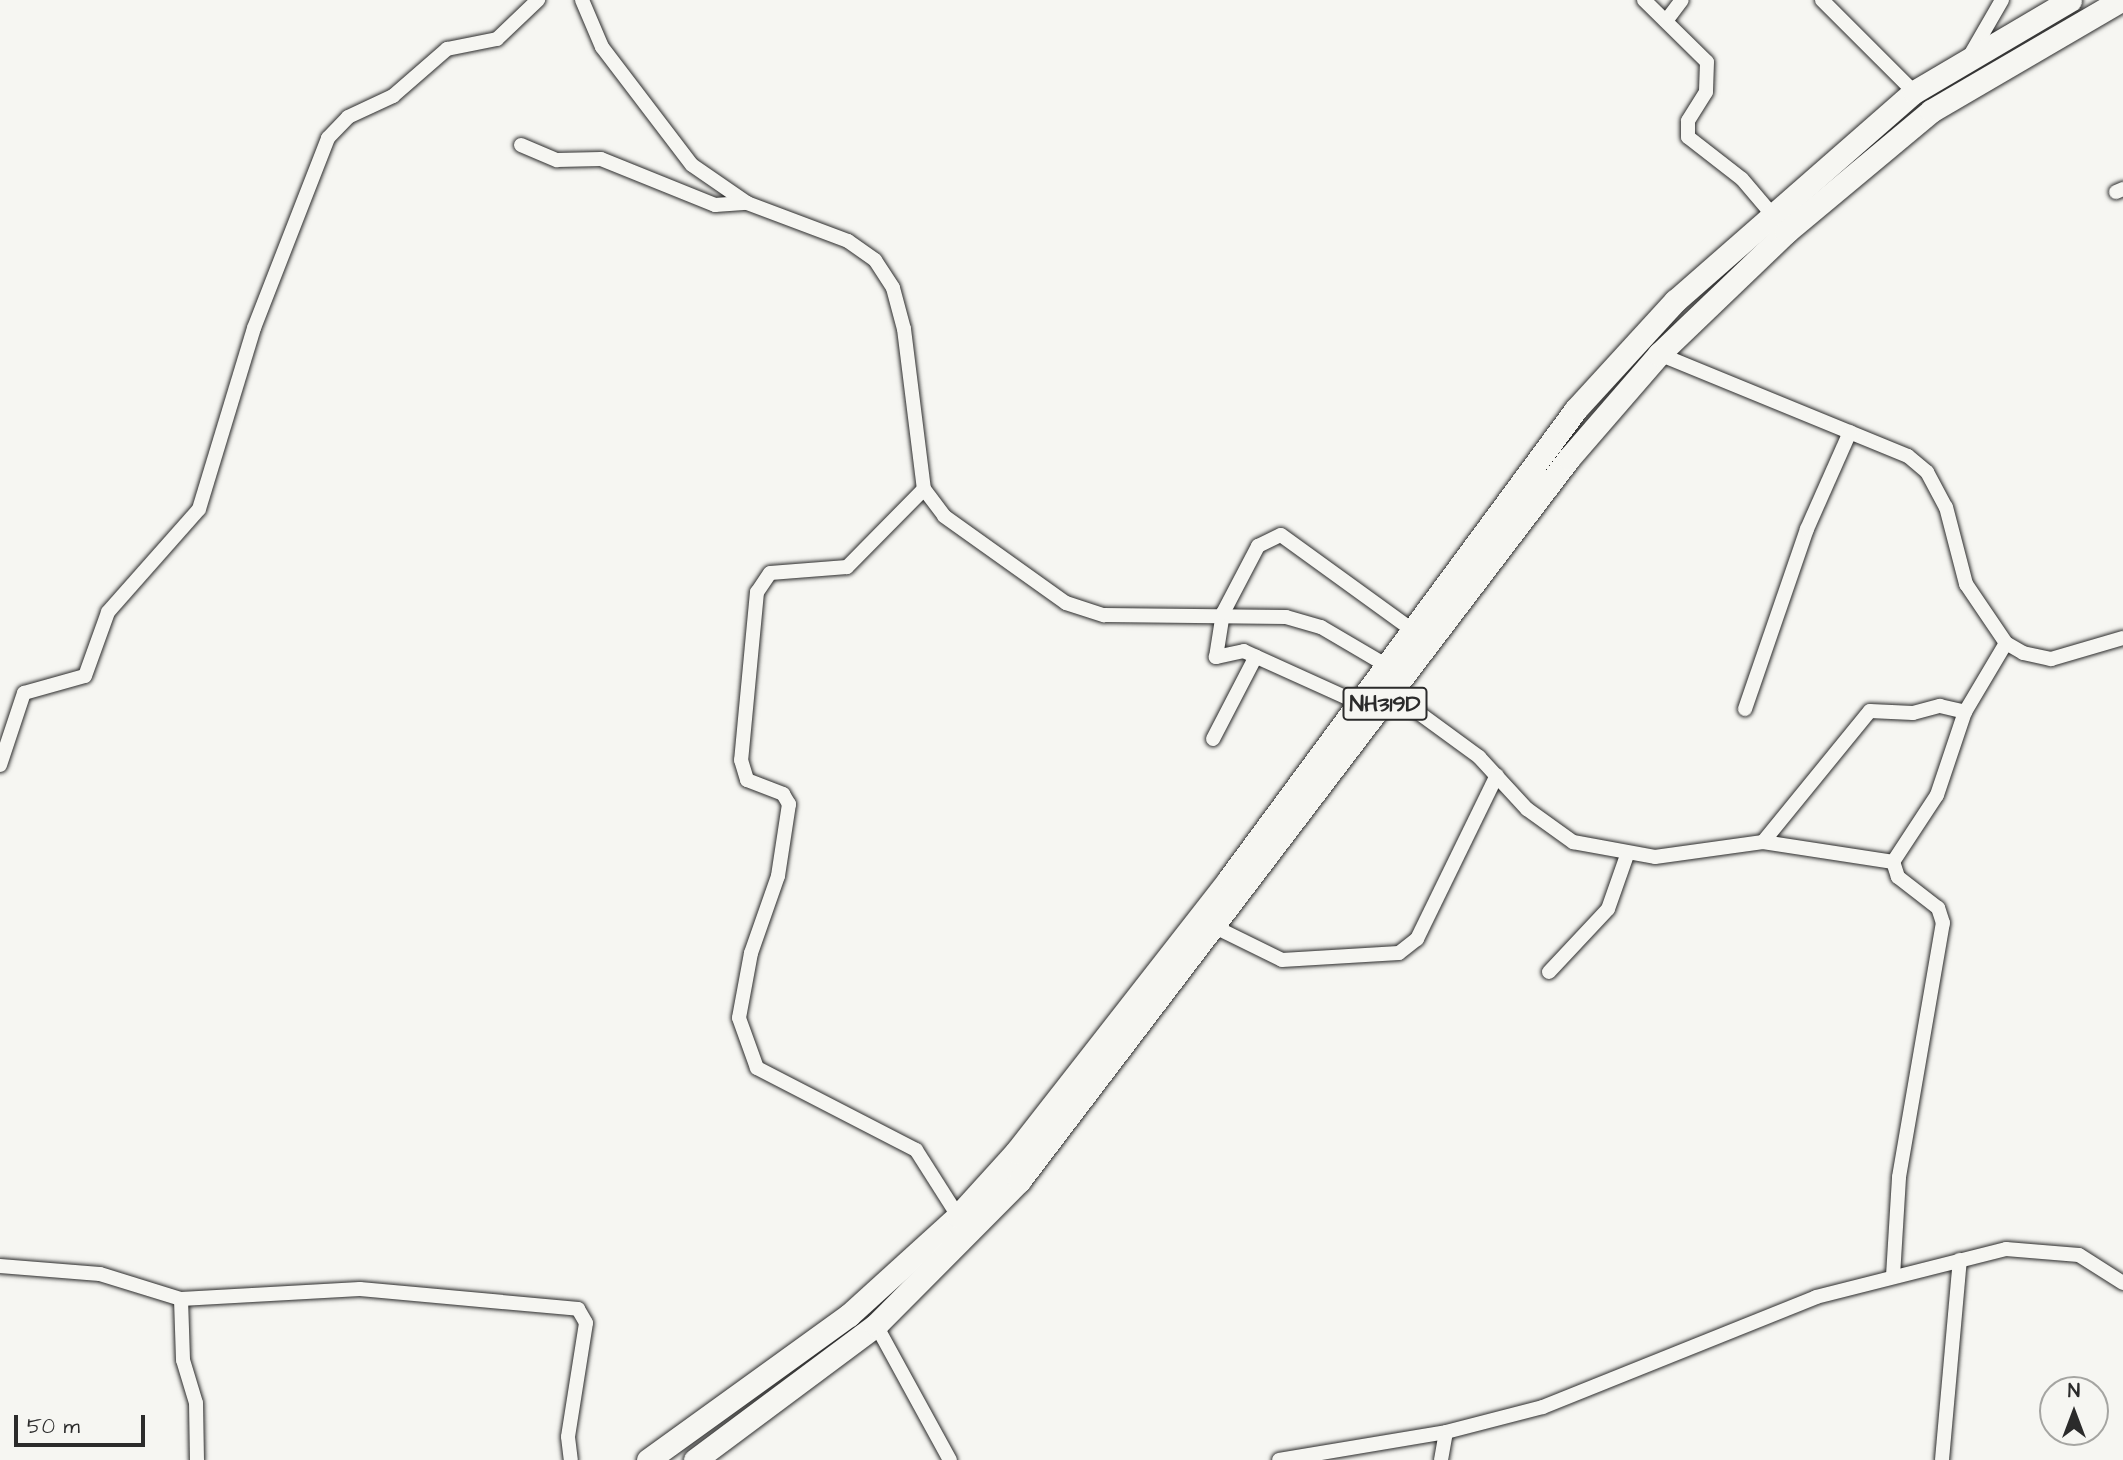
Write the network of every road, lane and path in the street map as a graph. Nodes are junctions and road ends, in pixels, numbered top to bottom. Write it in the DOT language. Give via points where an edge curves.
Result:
graph roads {
  1 [pos="538,0"];
  2 [pos="582,0"];
  3 [pos="1644,0"];
  4 [pos="1682,0"];
  5 [pos="1822,0"];
  6 [pos="2002,0"];
  7 [pos="2070,0"];
  8 [pos="2121,0"];
  9 [pos="1666,20"];
  10 [pos="1972,52"];
  11 [pos="1914,92"];
  12 [pos="521,145"];
  13 [pos="747,203"];
  14 [pos="1770,212"];
  15 [pos="1659,354"];
  16 [pos="1850,432"];
  17 [pos="924,489"];
  18 [pos="1223,613"];
  19 [pos="1412,630"];
  20 [pos="2123,638"];
  21 [pos="2006,643"];
  22 [pos="1256,656"];
  23 [pos="1384,664"];
  24 [pos="1393,694"];
  25 [pos="1354,701"];
  26 [pos="1745,709"];
  27 [pos="1965,712"];
  28 [pos="1213,739"];
  29 [pos="0,765"];
  30 [pos="1497,775"];
  31 [pos="1763,842"];
  32 [pos="1627,855"];
  33 [pos="1893,862"];
  34 [pos="1217,928"];
  35 [pos="1549,972"];
  36 [pos="958,1216"];
  37 [pos="1961,1259"];
  38 [pos="0,1266"];
  39 [pos="1893,1276"];
  40 [pos="2123,1283"];
  41 [pos="181,1299"];
  42 [pos="876,1325"];
  43 [pos="1446,1432"];
  44 [pos="197,1460"];
  45 [pos="571,1460"];
  46 [pos="648,1460"];
  47 [pos="695,1460"];
  48 [pos="950,1460"];
  49 [pos="1279,1460"];
  50 [pos="1441,1460"];
  51 [pos="1942,1460"];
  1 -- 29 [label="street" via="498,39 447,49 393,96 348,117 328,138 254,328 199,509 108,612 85,676 24,693"];
  2 -- 13 [label="street" via="587,24 661,131 692,165"];
  3 -- 9 [label="street"];
  4 -- 9 [label="street"];
  5 -- 11 [label="street"];
  6 -- 10 [label="street"];
  7 -- 10 [label="highway, NH319D"];
  8 -- 15 [label="highway, NH319D" via="1931,111 1786,232"];
  9 -- 14 [label="street" via="1709,69 1706,92 1688,121 1688,137 1742,179"];
  10 -- 11 [label="highway, NH319D"];
  11 -- 14 [label="highway, NH319D"];
  12 -- 13 [label="street" via="558,160 601,159 715,205"];
  13 -- 17 [label="street" via="848,241 875,260 887,278 904,329"];
  14 -- 19 [label="highway, NH319D" via="1675,301 1576,409"];
  15 -- 16 [label="street"];
  15 -- 24 [label="highway, NH319D" via="1569,458"];
  16 -- 21 [label="street" via="1927,472 1946,507 1965,584"];
  16 -- 26 [label="street" via="1807,529"];
  17 -- 18 [label="street" via="944,516 1066,603 1104,615"];
  17 -- 36 [label="street" via="847,567 770,573 757,592 741,760 747,780 783,794 789,804 778,876 751,953 739,1018 757,1068 916,1150"];
  18 -- 19 [label="street" via="1244,566 1272,534"];
  18 -- 22 [label="street" via="1216,657 1239,651"];
  18 -- 23 [label="street" via="1286,617 1321,628"];
  19 -- 23 [label="highway, NH319D"];
  20 -- 21 [label="street" via="2051,659"];
  21 -- 27 [label="street"];
  22 -- 25 [label="street"];
  22 -- 28 [label="street"];
  23 -- 25 [label="highway, NH319D"];
  24 -- 30 [label="street"];
  24 -- 34 [label="highway, NH319D"];
  25 -- 36 [label="highway, NH319D" via="1229,879 1056,1102"];
  27 -- 31 [label="street" via="1940,706 1913,713 1870,711"];
  27 -- 33 [label="street" via="1937,795"];
  30 -- 32 [label="street" via="1527,809 1573,842"];
  30 -- 34 [label="street" via="1417,939 1399,953 1282,960"];
  31 -- 32 [label="street"];
  31 -- 33 [label="street"];
  32 -- 35 [label="street" via="1608,909"];
  33 -- 39 [label="street" via="1898,877 1938,908 1943,923 1899,1177"];
  34 -- 42 [label="highway, NH319D" via="1019,1181"];
  36 -- 46 [label="highway, NH319D" via="849,1315"];
  37 -- 39 [label="street"];
  37 -- 40 [label="street" via="2006,1249 2056,1250 2098,1263"];
  37 -- 51 [label="street"];
  38 -- 41 [label="street" via="100,1274"];
  39 -- 43 [label="street" via="1747,1322 1544,1407"];
  41 -- 44 [label="street" via="183,1360 197,1403"];
  41 -- 45 [label="street" via="360,1289 578,1309 586,1323 568,1437"];
  42 -- 47 [label="highway, NH319D"];
  42 -- 48 [label="street"];
  43 -- 49 [label="street"];
  43 -- 50 [label="street"];
}
